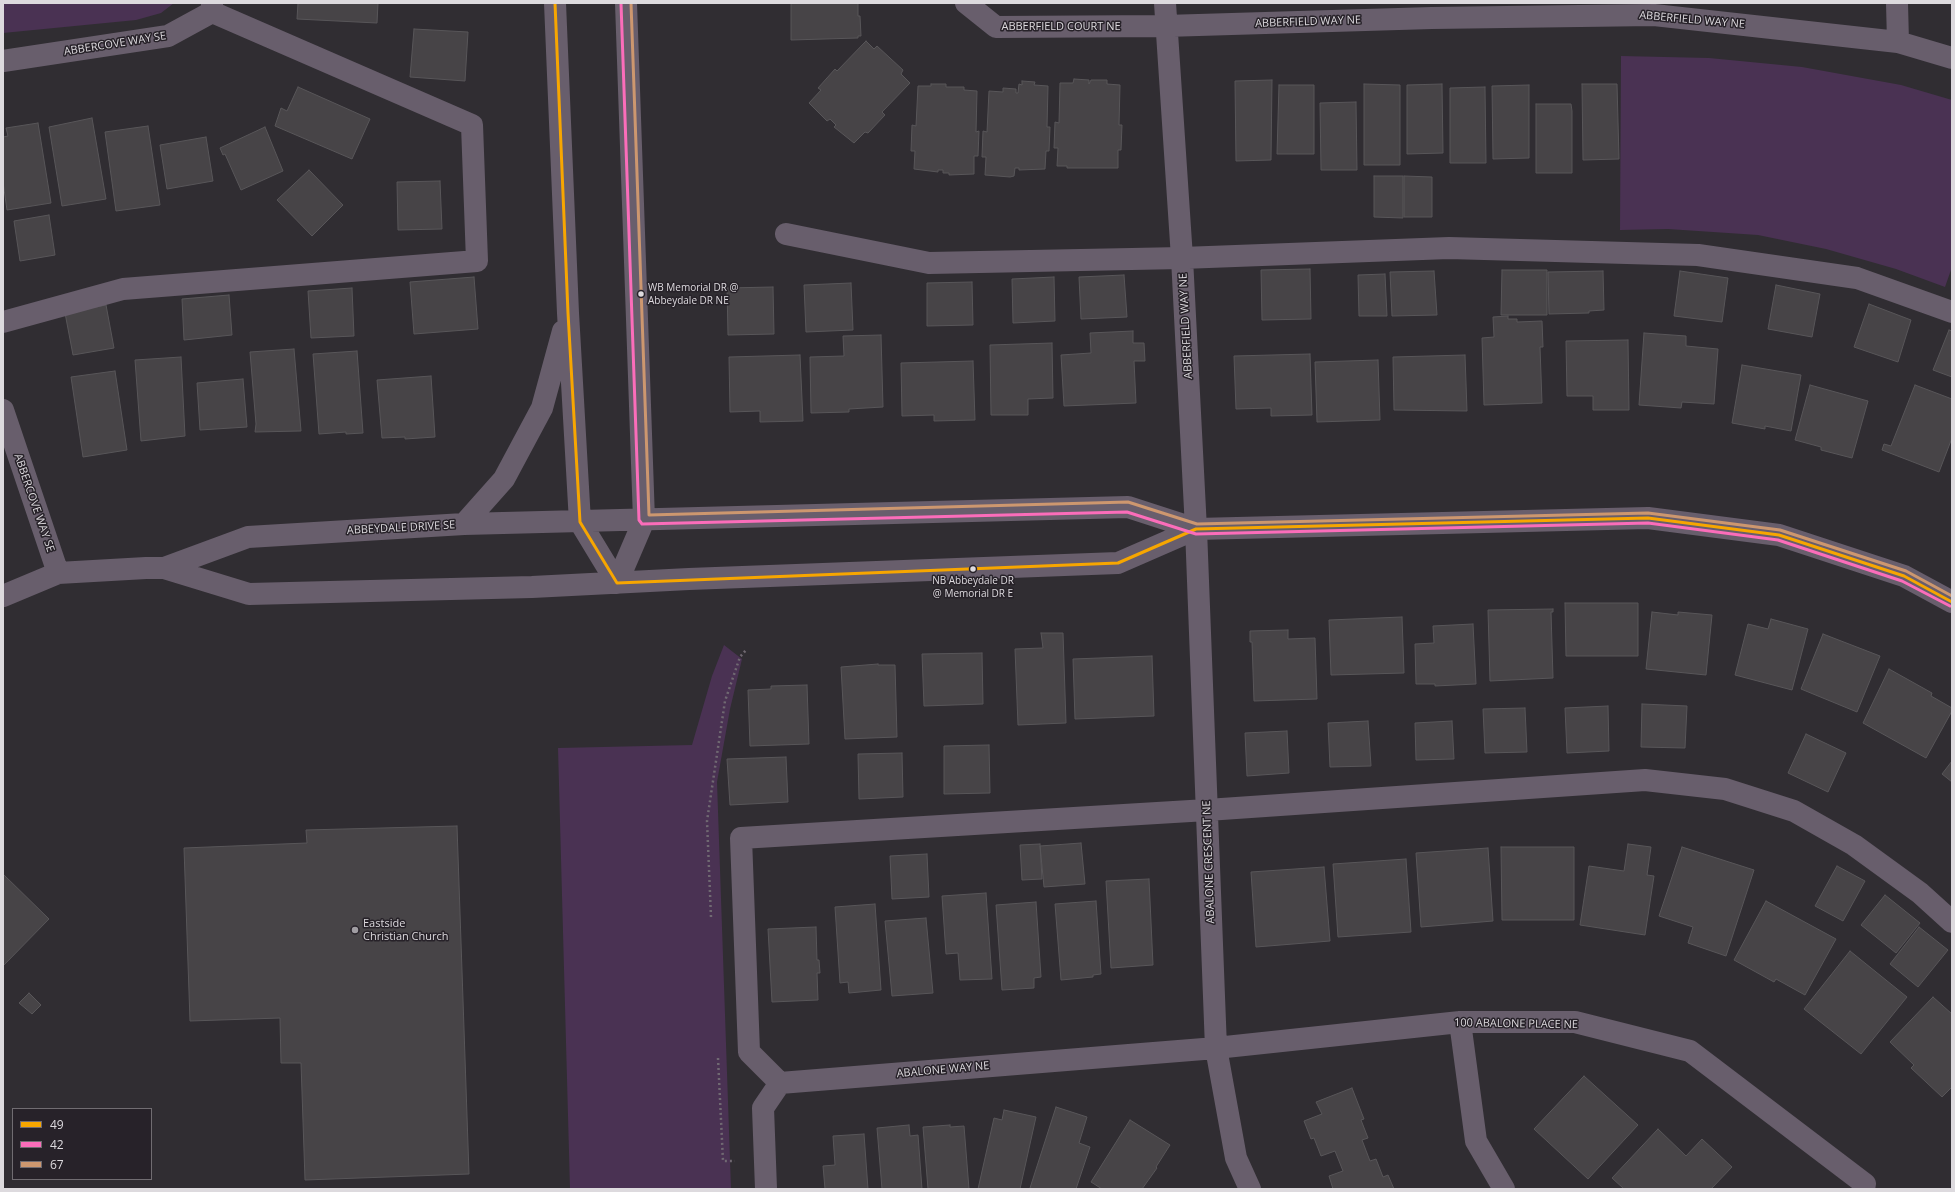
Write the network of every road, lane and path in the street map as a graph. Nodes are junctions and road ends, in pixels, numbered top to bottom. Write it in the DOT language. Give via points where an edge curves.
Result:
graph roads {
  1 [pos="555,3"];
  2 [pos="626,3"];
  3 [pos="966,3"];
  4 [pos="1165,3"];
  5 [pos="1897,3"];
  6 [pos="212,7"];
  7 [pos="1654,9"];
  8 [pos="1432,11"];
  9 [pos="1165,26"];
  10 [pos="1898,42"];
  11 [pos="1952,58"];
  12 [pos="3,61"];
  13 [pos="786,234"];
  14 [pos="1182,258"];
  15 [pos="1952,312"];
  16 [pos="568,313"];
  17 [pos="3,322"];
  18 [pos="3,410"];
  19 [pos="644,520"];
  20 [pos="580,522"];
  21 [pos="464,524"];
  22 [pos="1196,529"];
  23 [pos="164,568"];
  24 [pos="58,573"];
  25 [pos="617,583"];
  26 [pos="3,596"];
  27 [pos="1952,602"];
  28 [pos="1207,810"];
  29 [pos="1952,922"];
  30 [pos="1460,1022"];
  31 [pos="1216,1048"];
  32 [pos="780,1083"];
  33 [pos="1866,1184"];
  34 [pos="766,1189"];
  35 [pos="1250,1189"];
  36 [pos="1504,1189"];
  1 -- 16 [label="street"];
  2 -- 19 [label="street"];
  3 -- 9 [label="street, ABBERFIELD COURT NE" via="996,27"];
  4 -- 9 [label="street"];
  5 -- 10 [label="street"];
  6 -- 12 [label="street, ABBERCOVE WAY SE" via="168,36"];
  6 -- 17 [label="street" via="472,125 477,261 123,289"];
  7 -- 8 [label="street, ABBERFIELD WAY NE"];
  7 -- 10 [label="street, ABBERFIELD WAY NE"];
  8 -- 9 [label="street, ABBERFIELD WAY NE"];
  9 -- 14 [label="street, ABBERFIELD WAY NE"];
  10 -- 11 [label="street, ABBERFIELD WAY NE"];
  13 -- 14 [label="street" via="929,263"];
  14 -- 15 [label="street" via="1449,248 1698,255 1857,278"];
  14 -- 22 [label="street, ABBERFIELD WAY NE"];
  16 -- 20 [label="street"];
  16 -- 21 [label="street" via="542,408 504,479"];
  18 -- 24 [label="street, ABBERCOVE WAY SE"];
  19 -- 20 [label="street, ABBEYDALE DRIVE SE"];
  19 -- 22 [label="street, ABBEYDALE DRIVE SE" via="1128,507"];
  19 -- 25 [label="street"];
  20 -- 21 [label="street, ABBEYDALE DRIVE SE"];
  20 -- 25 [label="street"];
  21 -- 23 [label="street, ABBEYDALE DRIVE SE" via="248,537"];
  22 -- 25 [label="street, ABBEYDALE DRIVE SE" via="1118,563"];
  22 -- 27 [label="street" via="1648,518 1779,535 1904,576"];
  22 -- 28 [label="street, ABALONE CRESCENT NE"];
  23 -- 24 [label="street, ABBEYDALE DRIVE SE"];
  23 -- 25 [label="street, ABBEYDALE DRIVE SE" via="249,594"];
  24 -- 26 [label="street, ABBEYDALE DRIVE SE"];
  28 -- 29 [label="street" via="1645,780 1725,789 1794,811 1854,845 1920,892"];
  28 -- 31 [label="street, ABALONE CRESCENT NE"];
  28 -- 32 [label="street" via="740,838 749,1052"];
  30 -- 31 [label="street, 100 ABALONE PLACE NE"];
  30 -- 33 [label="street, 100 ABALONE PLACE NE" via="1575,1022 1690,1051"];
  30 -- 36 [label="street" via="1476,1141"];
  31 -- 32 [label="street, ABALONE WAY NE"];
  31 -- 35 [label="street, ABALONE CRESCENT NE" via="1236,1158"];
  32 -- 34 [label="street" via="763,1108"];
}
